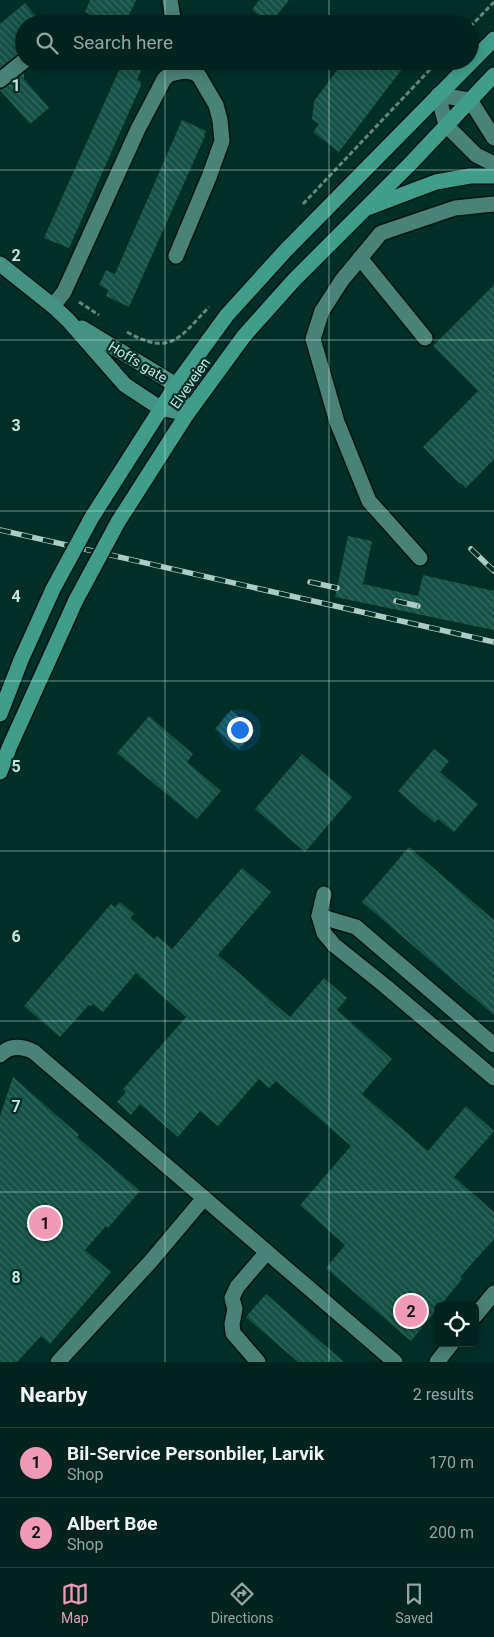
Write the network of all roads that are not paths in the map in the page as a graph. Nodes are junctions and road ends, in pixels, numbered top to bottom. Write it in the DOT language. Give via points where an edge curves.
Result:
graph roads {
  1 [pos="170,0"];
  2 [pos="172,15"];
  3 [pos="494,38"];
  4 [pos="479,53"];
  5 [pos="15,68"];
  6 [pos="174,70"];
  7 [pos="188,70"];
  8 [pos="463,70"];
  9 [pos="494,75"];
  10 [pos="0,80"];
  11 [pos="438,95"];
  12 [pos="470,100"];
  13 [pos="446,125"];
  14 [pos="494,138"];
  15 [pos="494,164"];
  16 [pos="494,176"];
  17 [pos="494,204"];
  18 [pos="364,210"];
  19 [pos="176,256"];
  20 [pos="360,258"];
  21 [pos="0,264"];
  22 [pos="53,306"];
  23 [pos="68,320"];
  24 [pos="425,338"];
  25 [pos="176,385"];
  26 [pos="160,408"];
  27 [pos="187,414"];
  28 [pos="420,558"];
  29 [pos="0,714"];
  30 [pos="0,772"];
  31 [pos="324,894"];
  32 [pos="319,916"];
  33 [pos="494,1045"];
  34 [pos="0,1055"];
  35 [pos="494,1078"];
  36 [pos="204,1198"];
  37 [pos="267,1252"];
  38 [pos="494,1293"];
  39 [pos="479,1311"];
  40 [pos="449,1347"];
  41 [pos="58,1362"];
  42 [pos="258,1362"];
  43 [pos="395,1362"];
  44 [pos="437,1362"];
  1 -- 2 [label="street"];
  3 -- 4 [label="highway, Elveveien"];
  5 -- 10 [label="street"];
  6 -- 22 [label="street" via="164,78 64,292"];
  7 -- 19 [label="street" via="199,76 216,105 222,141"];
  8 -- 11 [label="highway, Elveveien"];
  9 -- 12 [label="highway, Elveveien"];
  11 -- 12 [label="street"];
  11 -- 13 [label="street"];
  11 -- 25 [label="highway, Elveveien" via="227,315"];
  12 -- 13 [label="highway, Elveveien"];
  12 -- 14 [label="street"];
  13 -- 15 [label="street" via="476,155"];
  13 -- 18 [label="highway, Elveveien"];
  16 -- 18 [label="highway" via="436,182"];
  17 -- 20 [label="street" via="455,208 381,233"];
  18 -- 27 [label="highway, Elveveien" via="244,336"];
  20 -- 24 [label="street"];
  20 -- 28 [label="street" via="322,311 313,339 337,422 370,501"];
  21 -- 22 [label="main road, Hoffs gate"];
  22 -- 23 [label="main road, Hoffs gate"];
  23 -- 25 [label="main road, Hoffs gate"];
  23 -- 26 [label="main road, Hoffs gate" via="125,385"];
  25 -- 26 [label="highway, Elveveien"];
  25 -- 27 [label="main road, Hoffs gate"];
  26 -- 27 [label="main road, Hoffs gate"];
  26 -- 29 [label="highway, Elveveien, bridge" via="92,517 53,589"];
  27 -- 30 [label="highway, Elveveien, bridge" via="118,522 76,600"];
  31 -- 32 [label="street"];
  32 -- 33 [label="street" via="356,927"];
  32 -- 35 [label="street" via="324,933 334,945"];
  34 -- 36 [label="street" via="15,1047 34,1052"];
  36 -- 37 [label="street"];
  36 -- 41 [label="street"];
  37 -- 42 [label="street" via="237,1286 232,1298 235,1309 233,1333"];
  37 -- 43 [label="street"];
  38 -- 39 [label="street"];
  40 -- 44 [label="street"];
}
